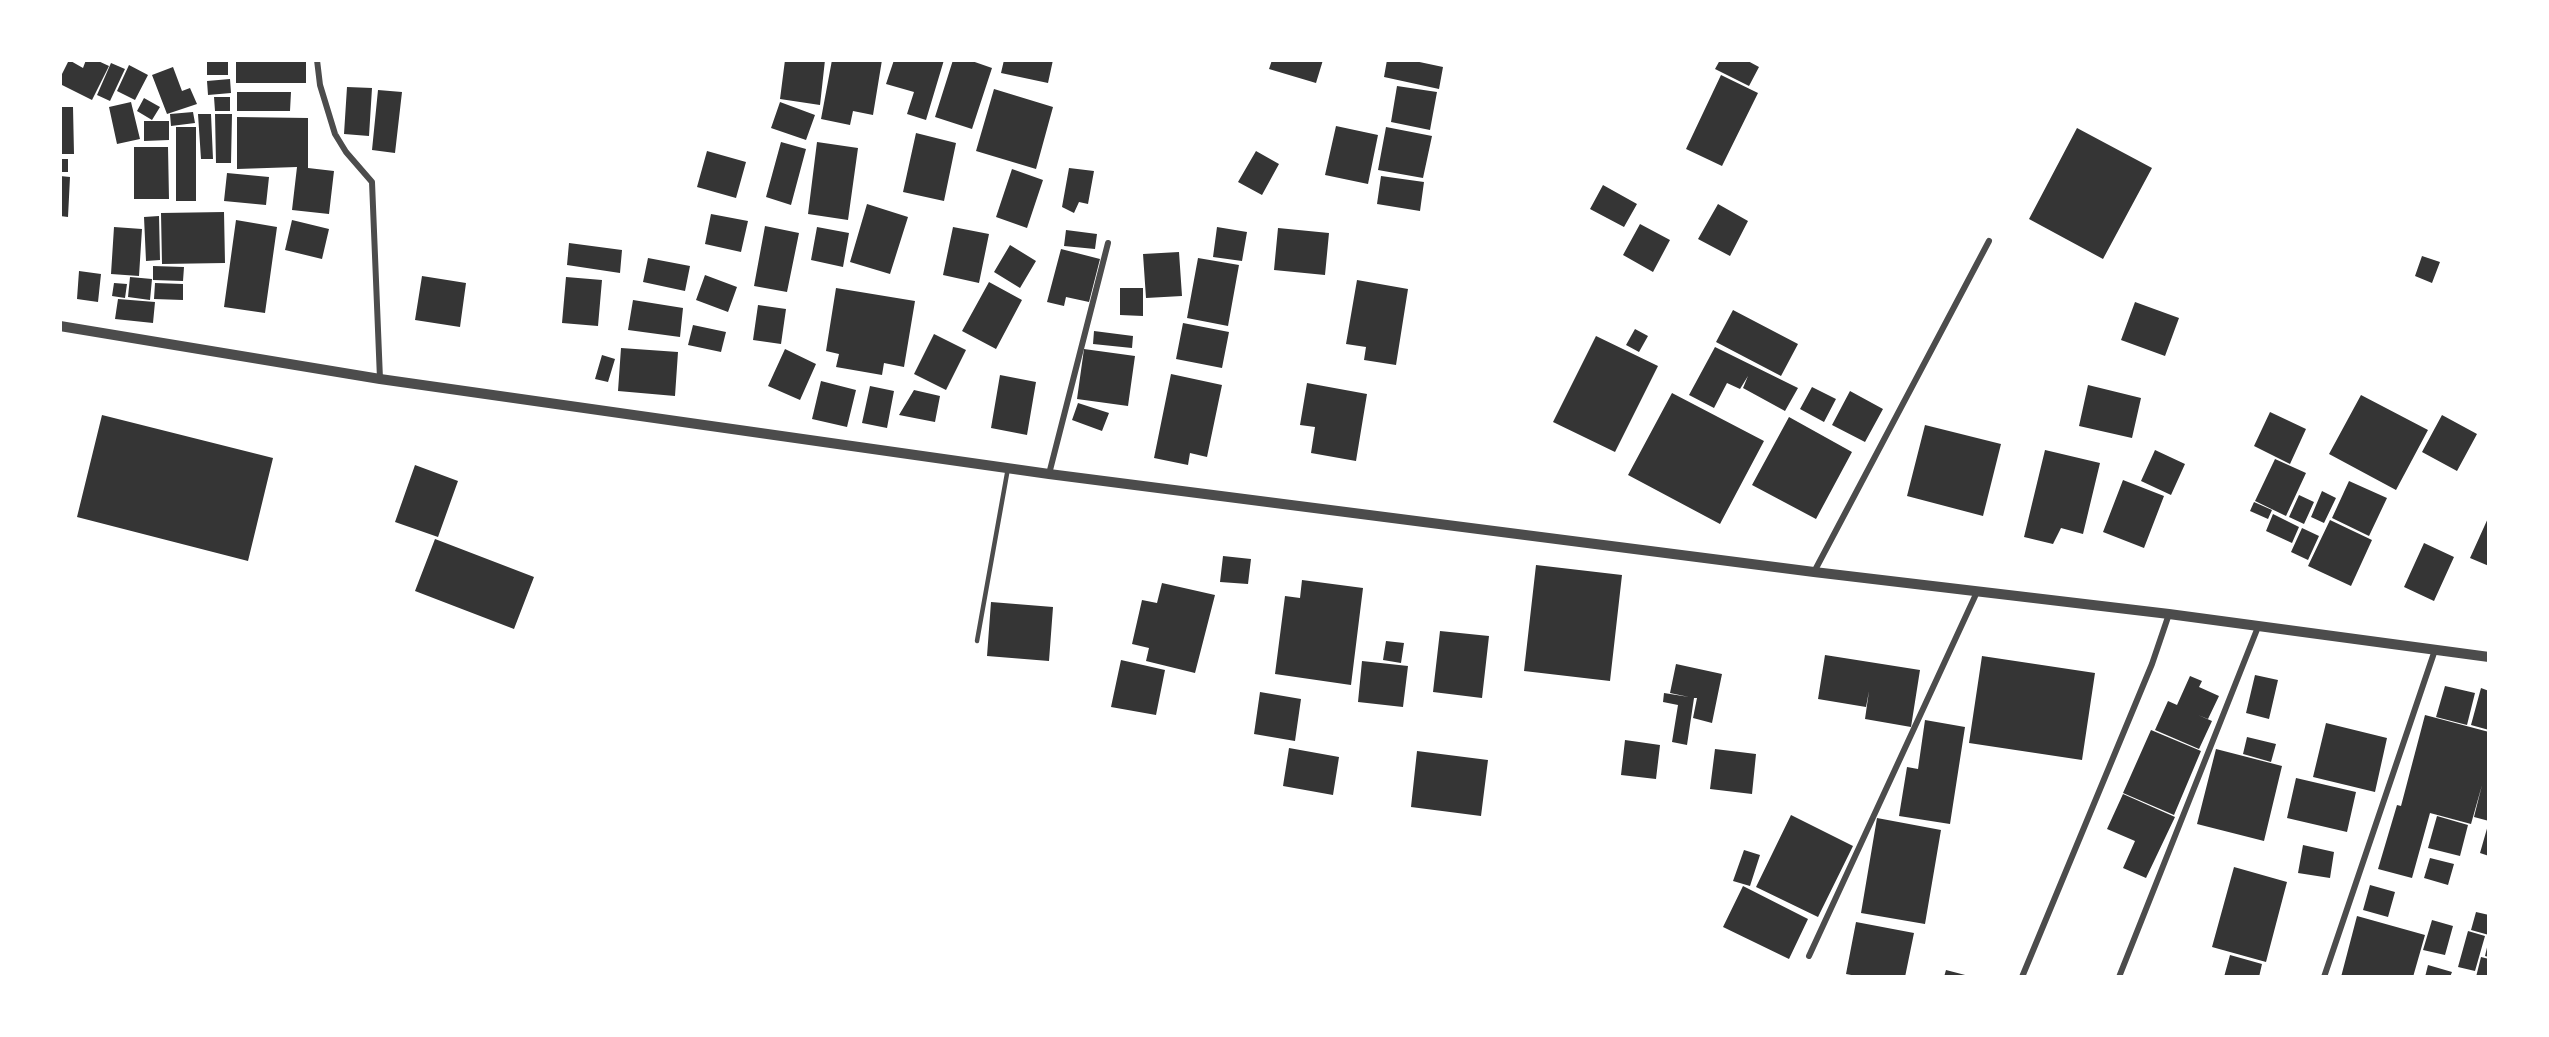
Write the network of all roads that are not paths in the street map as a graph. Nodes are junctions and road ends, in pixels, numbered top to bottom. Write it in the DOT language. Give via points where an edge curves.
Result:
graph roads {
  1 [pos="317,60"];
  2 [pos="1989,241"];
  3 [pos="1108,243"];
  4 [pos="60,326"];
  5 [pos="380,379"];
  6 [pos="1008,468"];
  7 [pos="1049,474"];
  8 [pos="1814,572"];
  9 [pos="1977,592"];
  10 [pos="2169,614"];
  11 [pos="2259,627"];
  12 [pos="977,641"];
  13 [pos="2435,650"];
  14 [pos="2489,657"];
  15 [pos="1809,956"];
  16 [pos="2022,977"];
  17 [pos="2119,977"];
  18 [pos="2324,977"];
  1 -- 5 [label="street" via="335,134 372,182"];
  2 -- 8 [label="street"];
  3 -- 7 [label="street"];
  4 -- 5 [label="street"];
  5 -- 6 [label="street"];
  6 -- 7 [label="street"];
  6 -- 12 [label="lane"];
  7 -- 8 [label="street"];
  8 -- 9 [label="street"];
  9 -- 10 [label="street"];
  9 -- 15 [label="street"];
  10 -- 11 [label="street"];
  10 -- 16 [label="street"];
  11 -- 13 [label="street"];
  11 -- 17 [label="street"];
  13 -- 14 [label="street"];
  13 -- 18 [label="street"];
}
